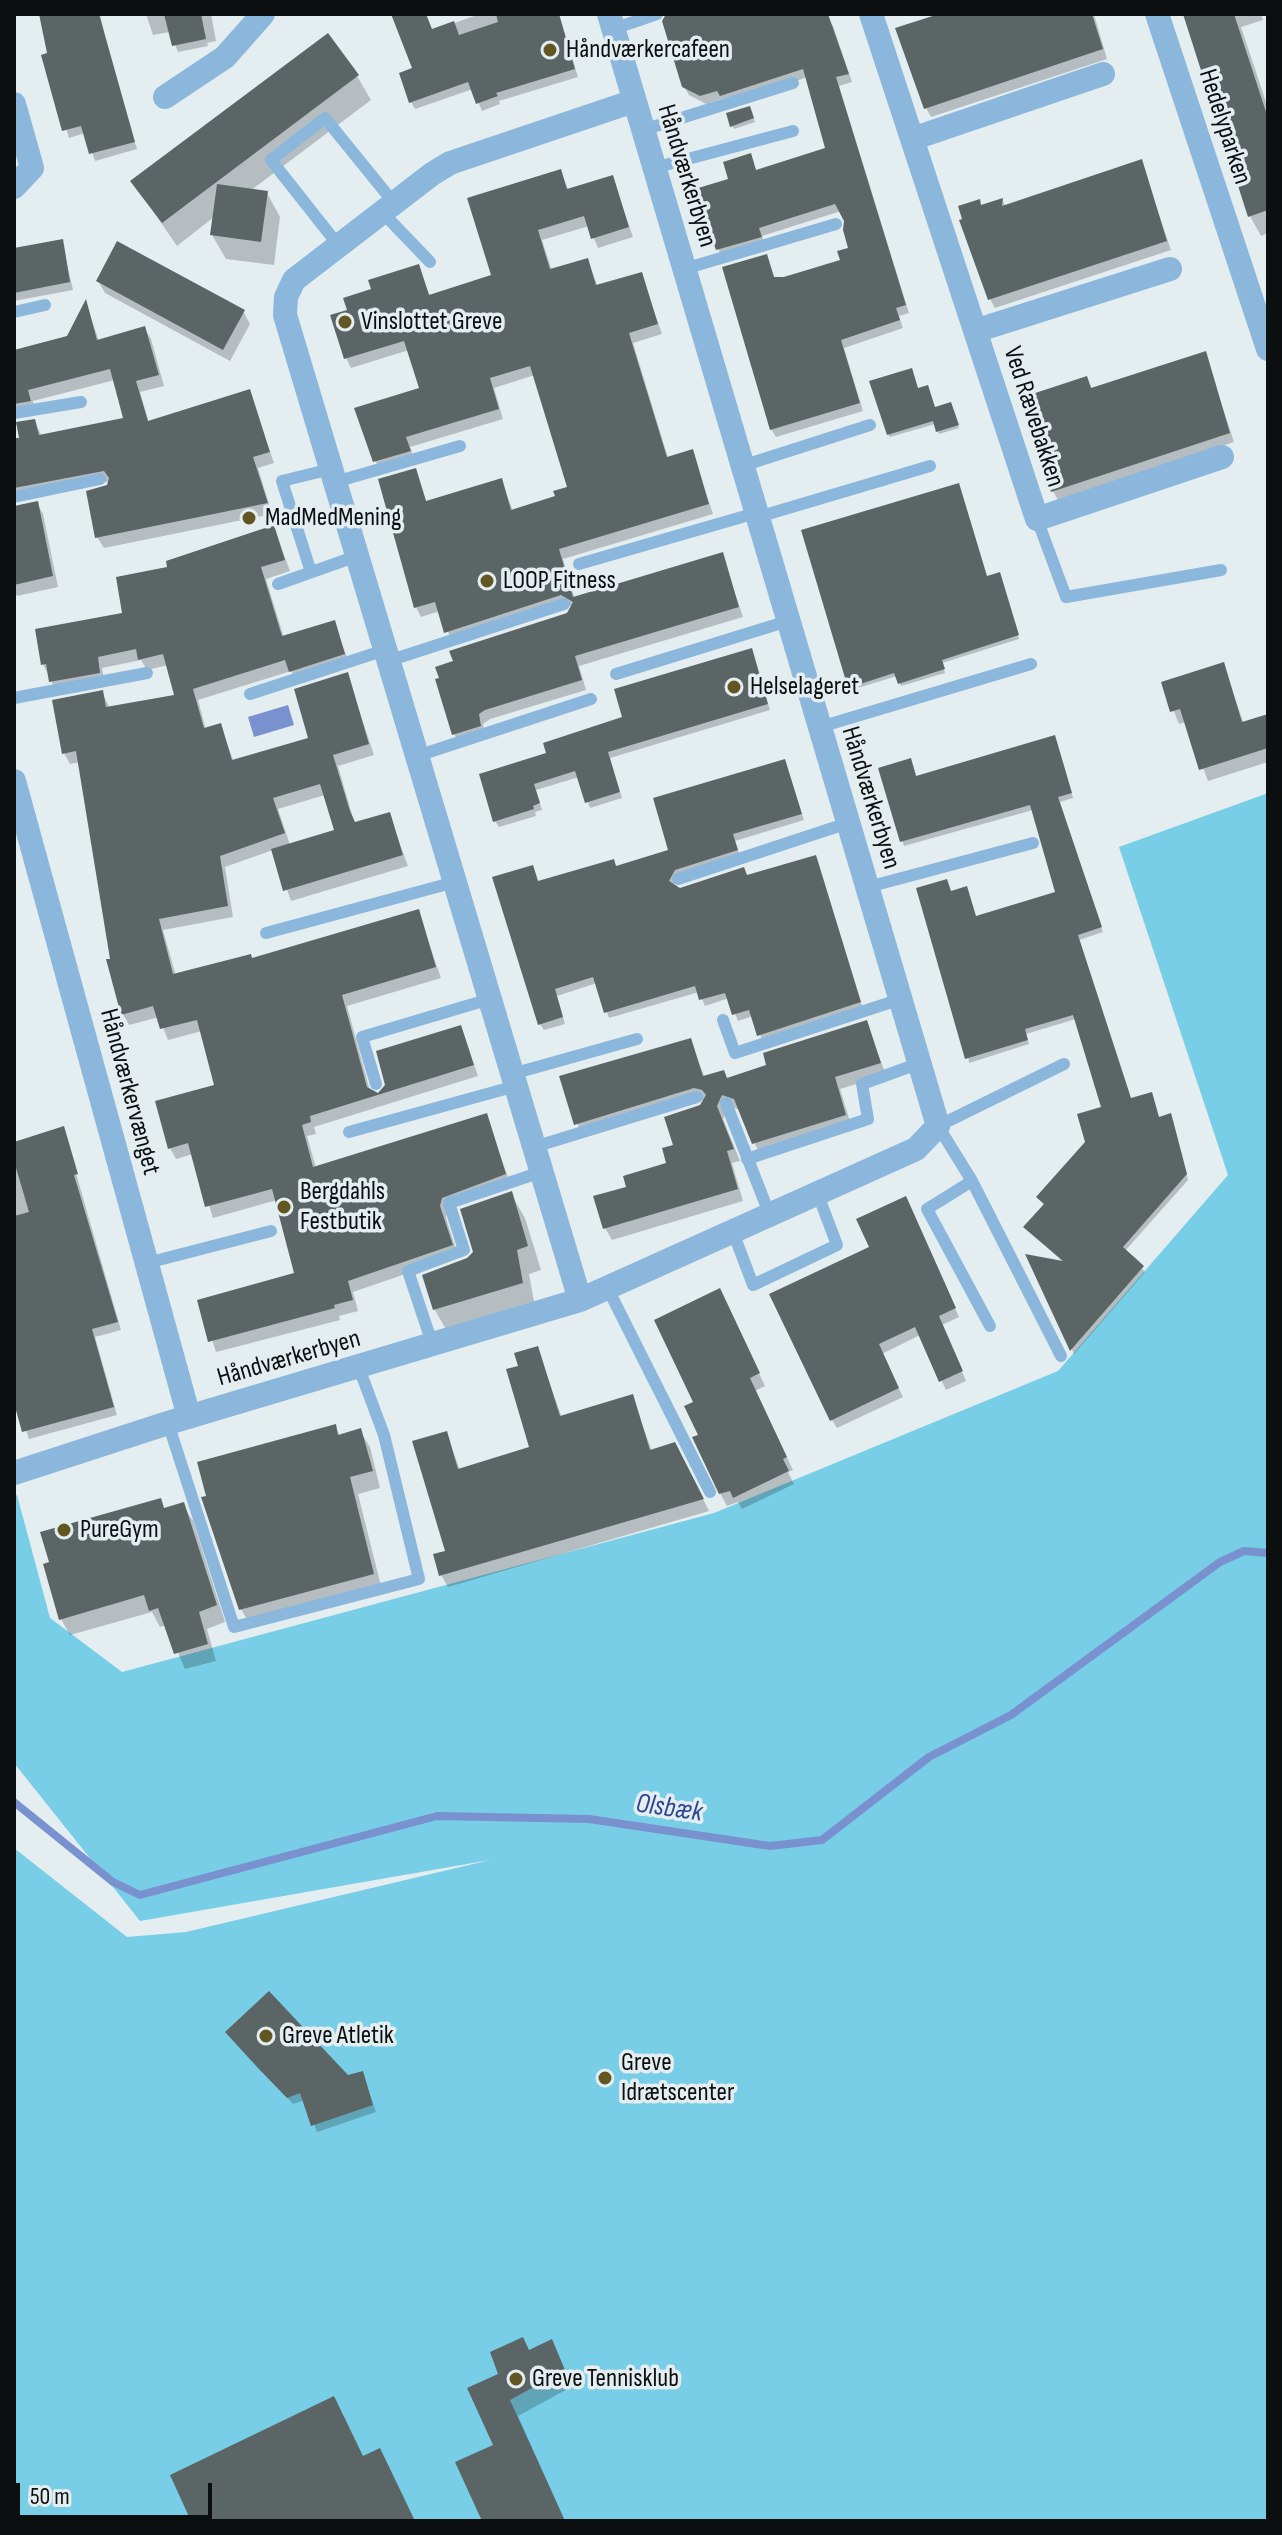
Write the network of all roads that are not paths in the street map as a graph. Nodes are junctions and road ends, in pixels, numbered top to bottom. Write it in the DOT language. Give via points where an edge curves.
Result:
graph roads {
  1 [pos="263,14"];
  2 [pos="657,14"];
  3 [pos="871,14"];
  4 [pos="1157,14"];
  5 [pos="611,21"];
  6 [pos="1103,74"];
  7 [pos="793,83"];
  8 [pos="165,97"];
  9 [pos="634,101"];
  10 [pos="14,104"];
  11 [pos="643,130"];
  12 [pos="793,131"];
  13 [pos="912,139"];
  14 [pos="654,168"];
  15 [pos="14,187"];
  16 [pos="388,208"];
  17 [pos="836,224"];
  18 [pos="339,246"];
  19 [pos="430,262"];
  20 [pos="684,269"];
  21 [pos="1170,269"];
  22 [pos="45,305"];
  23 [pos="14,312"];
  24 [pos="975,331"];
  25 [pos="1268,349"];
  26 [pos="81,402"];
  27 [pos="14,413"];
  28 [pos="870,425"];
  29 [pos="460,446"];
  30 [pos="1222,457"];
  31 [pos="742,466"];
  32 [pos="930,466"];
  33 [pos="333,475"];
  34 [pos="100,479"];
  35 [pos="14,497"];
  36 [pos="757,515"];
  37 [pos="1037,519"];
  38 [pos="357,556"];
  39 [pos="579,564"];
  40 [pos="1221,570"];
  41 [pos="311,572"];
  42 [pos="278,584"];
  43 [pos="564,604"];
  44 [pos="788,621"];
  45 [pos="387,655"];
  46 [pos="1031,664"];
  47 [pos="147,673"];
  48 [pos="616,674"];
  49 [pos="250,694"];
  50 [pos="14,698"];
  51 [pos="591,699"];
  52 [pos="820,727"];
  53 [pos="417,756"];
  54 [pos="14,781"];
  55 [pos="848,823"];
  56 [pos="1033,843"];
  57 [pos="678,879"];
  58 [pos="455,882"];
  59 [pos="868,887"];
  60 [pos="266,933"];
  61 [pos="490,999"];
  62 [pos="901,999"];
  63 [pos="723,1020"];
  64 [pos="637,1039"];
  65 [pos="920,1063"];
  66 [pos="1064,1064"];
  67 [pos="514,1080"];
  68 [pos="376,1084"];
  69 [pos="697,1097"];
  70 [pos="726,1103"];
  71 [pos="938,1126"];
  72 [pos="349,1132"];
  73 [pos="534,1147"];
  74 [pos="747,1159"];
  75 [pos="541,1172"];
  76 [pos="972,1181"];
  77 [pos="817,1192"];
  78 [pos="769,1213"];
  79 [pos="271,1231"];
  80 [pos="733,1232"];
  81 [pos="147,1263"];
  82 [pos="607,1287"];
  83 [pos="580,1300"];
  84 [pos="990,1326"];
  85 [pos="433,1346"];
  86 [pos="1061,1356"];
  87 [pos="359,1368"];
  88 [pos="178,1420"];
  89 [pos="14,1473"];
  90 [pos="710,1492"];
  1 -- 8 [label="street" via="225,57"];
  2 -- 5 [label="lane"];
  3 -- 13 [label="street, Ved Rævebakken"];
  4 -- 25 [label="street, Hedelyparken"];
  5 -- 9 [label="street, Håndværkerbyen"];
  6 -- 13 [label="street"];
  7 -- 11 [label="lane"];
  9 -- 11 [label="street, Håndværkerbyen"];
  9 -- 16 [label="street, Håndværkerbyen" via="450,163"];
  10 -- 15 [label="street" via="32,168"];
  11 -- 14 [label="street, Håndværkerbyen"];
  12 -- 14 [label="lane"];
  13 -- 24 [label="street, Ved Rævebakken"];
  14 -- 20 [label="street, Håndværkerbyen"];
  16 -- 18 [label="street, Håndværkerbyen"];
  16 -- 18 [label="lane" via="325,118 271,160"];
  16 -- 19 [label="lane"];
  17 -- 20 [label="lane"];
  18 -- 33 [label="street, Håndværkerbyen" via="294,280 285,315"];
  20 -- 31 [label="street, Håndværkerbyen"];
  21 -- 24 [label="street, Ved Rævebakken"];
  22 -- 23 [label="lane"];
  24 -- 37 [label="street, Ved Rævebakken"];
  26 -- 27 [label="lane"];
  28 -- 31 [label="lane"];
  29 -- 33 [label="lane"];
  30 -- 37 [label="street, Ved Rævebakken"];
  31 -- 36 [label="street, Håndværkerbyen"];
  32 -- 36 [label="lane"];
  33 -- 38 [label="street, Håndværkerbyen"];
  33 -- 41 [label="lane" via="282,481"];
  34 -- 35 [label="lane"];
  36 -- 39 [label="lane"];
  36 -- 44 [label="street, Håndværkerbyen"];
  37 -- 40 [label="lane" via="1066,597"];
  38 -- 41 [label="lane"];
  38 -- 45 [label="street, Håndværkerbyen"];
  41 -- 42 [label="lane"];
  43 -- 45 [label="lane"];
  44 -- 48 [label="lane"];
  44 -- 52 [label="street, Håndværkerbyen"];
  45 -- 49 [label="lane"];
  45 -- 53 [label="street, Håndværkerbyen"];
  46 -- 52 [label="lane"];
  47 -- 50 [label="lane"];
  51 -- 53 [label="lane"];
  52 -- 55 [label="street, Håndværkerbyen"];
  53 -- 58 [label="street, Håndværkerbyen"];
  54 -- 81 [label="street, Håndværkervænget"];
  55 -- 57 [label="lane"];
  55 -- 59 [label="street, Håndværkerbyen"];
  56 -- 59 [label="lane"];
  58 -- 60 [label="lane"];
  58 -- 61 [label="street, Håndværkerbyen"];
  59 -- 62 [label="street, Håndværkerbyen"];
  61 -- 67 [label="street, Håndværkerbyen"];
  61 -- 68 [label="lane" via="362,1037"];
  62 -- 63 [label="lane" via="735,1053"];
  62 -- 65 [label="street, Håndværkerbyen"];
  64 -- 67 [label="lane"];
  65 -- 71 [label="street, Håndværkerbyen"];
  65 -- 74 [label="lane" via="862,1084 868,1119"];
  66 -- 71 [label="lane"];
  67 -- 72 [label="lane"];
  67 -- 73 [label="street, Håndværkerbyen"];
  69 -- 73 [label="lane"];
  70 -- 74 [label="lane"];
  71 -- 76 [label="lane"];
  71 -- 77 [label="street, Håndværkerbyen" via="916,1149"];
  73 -- 75 [label="street, Håndværkerbyen"];
  74 -- 78 [label="lane"];
  75 -- 83 [label="street, Håndværkerbyen"];
  75 -- 85 [label="lane" via="449,1203 464,1250 408,1271"];
  76 -- 84 [label="lane" via="927,1209"];
  76 -- 86 [label="lane"];
  77 -- 78 [label="street, Håndværkerbyen"];
  77 -- 80 [label="lane" via="837,1245 753,1285"];
  78 -- 80 [label="street, Håndværkerbyen"];
  79 -- 81 [label="lane"];
  80 -- 82 [label="street, Håndværkerbyen"];
  81 -- 88 [label="street, Håndværkervænget"];
  82 -- 83 [label="street, Håndværkerbyen"];
  82 -- 90 [label="lane"];
  83 -- 85 [label="street, Håndværkerbyen"];
  85 -- 87 [label="street, Håndværkerbyen"];
  87 -- 88 [label="street, Håndværkerbyen"];
  87 -- 88 [label="lane" via="384,1435 419,1579 234,1627"];
  88 -- 89 [label="street, Håndværkerbyen"];
}
